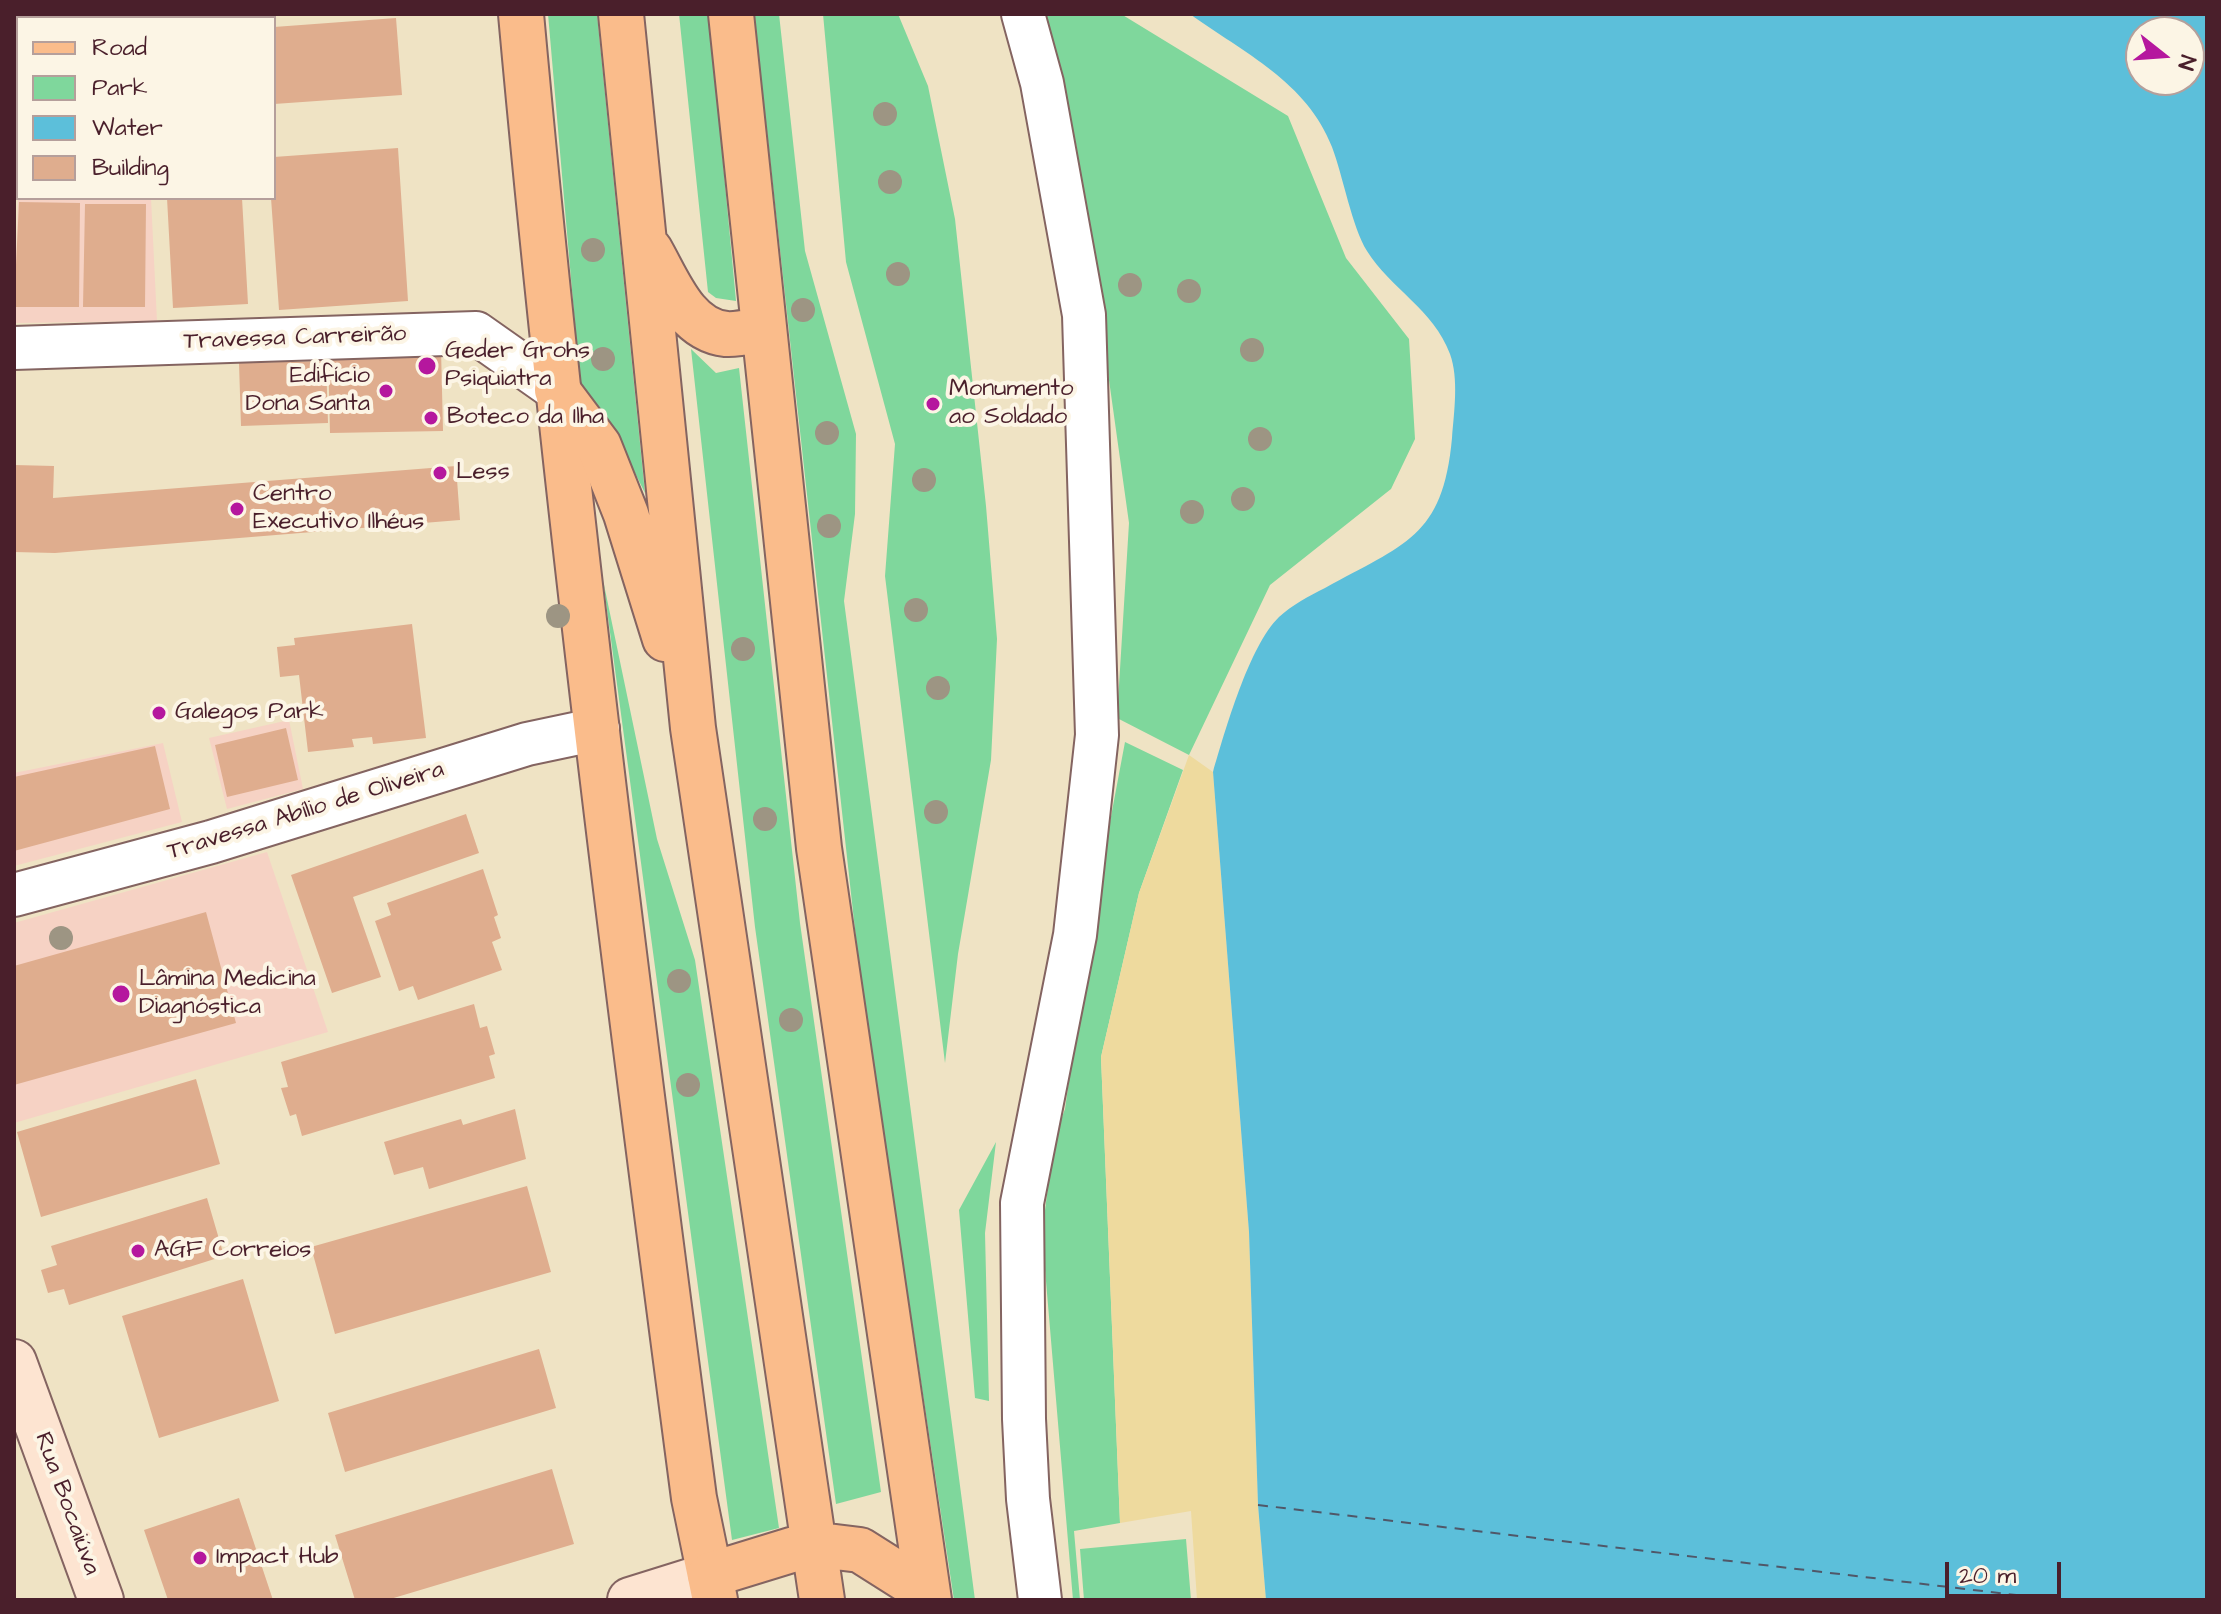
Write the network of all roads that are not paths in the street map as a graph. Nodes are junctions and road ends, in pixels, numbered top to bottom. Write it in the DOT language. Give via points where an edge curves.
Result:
graph roads {
  1 [pos="521,14"];
  2 [pos="621,14"];
  3 [pos="731,14"];
  4 [pos="1023,14"];
  5 [pos="643,237"];
  6 [pos="763,329"];
  7 [pos="14,348"];
  8 [pos="557,390"];
  9 [pos="693,728"];
  10 [pos="598,729"];
  11 [pos="14,895"];
  12 [pos="14,1362"];
  13 [pos="811,1544"];
  14 [pos="712,1588"];
  15 [pos="928,1596"];
  16 [pos="101,1600"];
  17 [pos="630,1600"];
  18 [pos="822,1600"];
  19 [pos="1040,1600"];
  1 -- 8 [label="main road"];
  2 -- 5 [label="main road"];
  3 -- 6 [label="main road"];
  4 -- 19 [label="street" via="1042,83 1084,315 1097,735 1075,935 1022,1203 1024,1419"];
  5 -- 6 [label="main road" via="687,314 706,329 728,334"];
  5 -- 9 [label="main road"];
  6 -- 15 [label="main road" via="819,848"];
  7 -- 8 [label="street, Travessa Carreirão" via="476,333"];
  8 -- 9 [label="main road" via="599,446 626,514"];
  8 -- 10 [label="main road"];
  9 -- 13 [label="main road"];
  10 -- 11 [label="street, Travessa Abílio de Oliveira" via="527,744 211,842"];
  10 -- 14 [label="main road" via="690,1464"];
  12 -- 16 [label="main road, Rua Bocaiúva"];
  13 -- 14 [label="main road"];
  13 -- 15 [label="main road" via="860,1550"];
  13 -- 18 [label="main road"];
  14 -- 17 [label="main road"];
}
